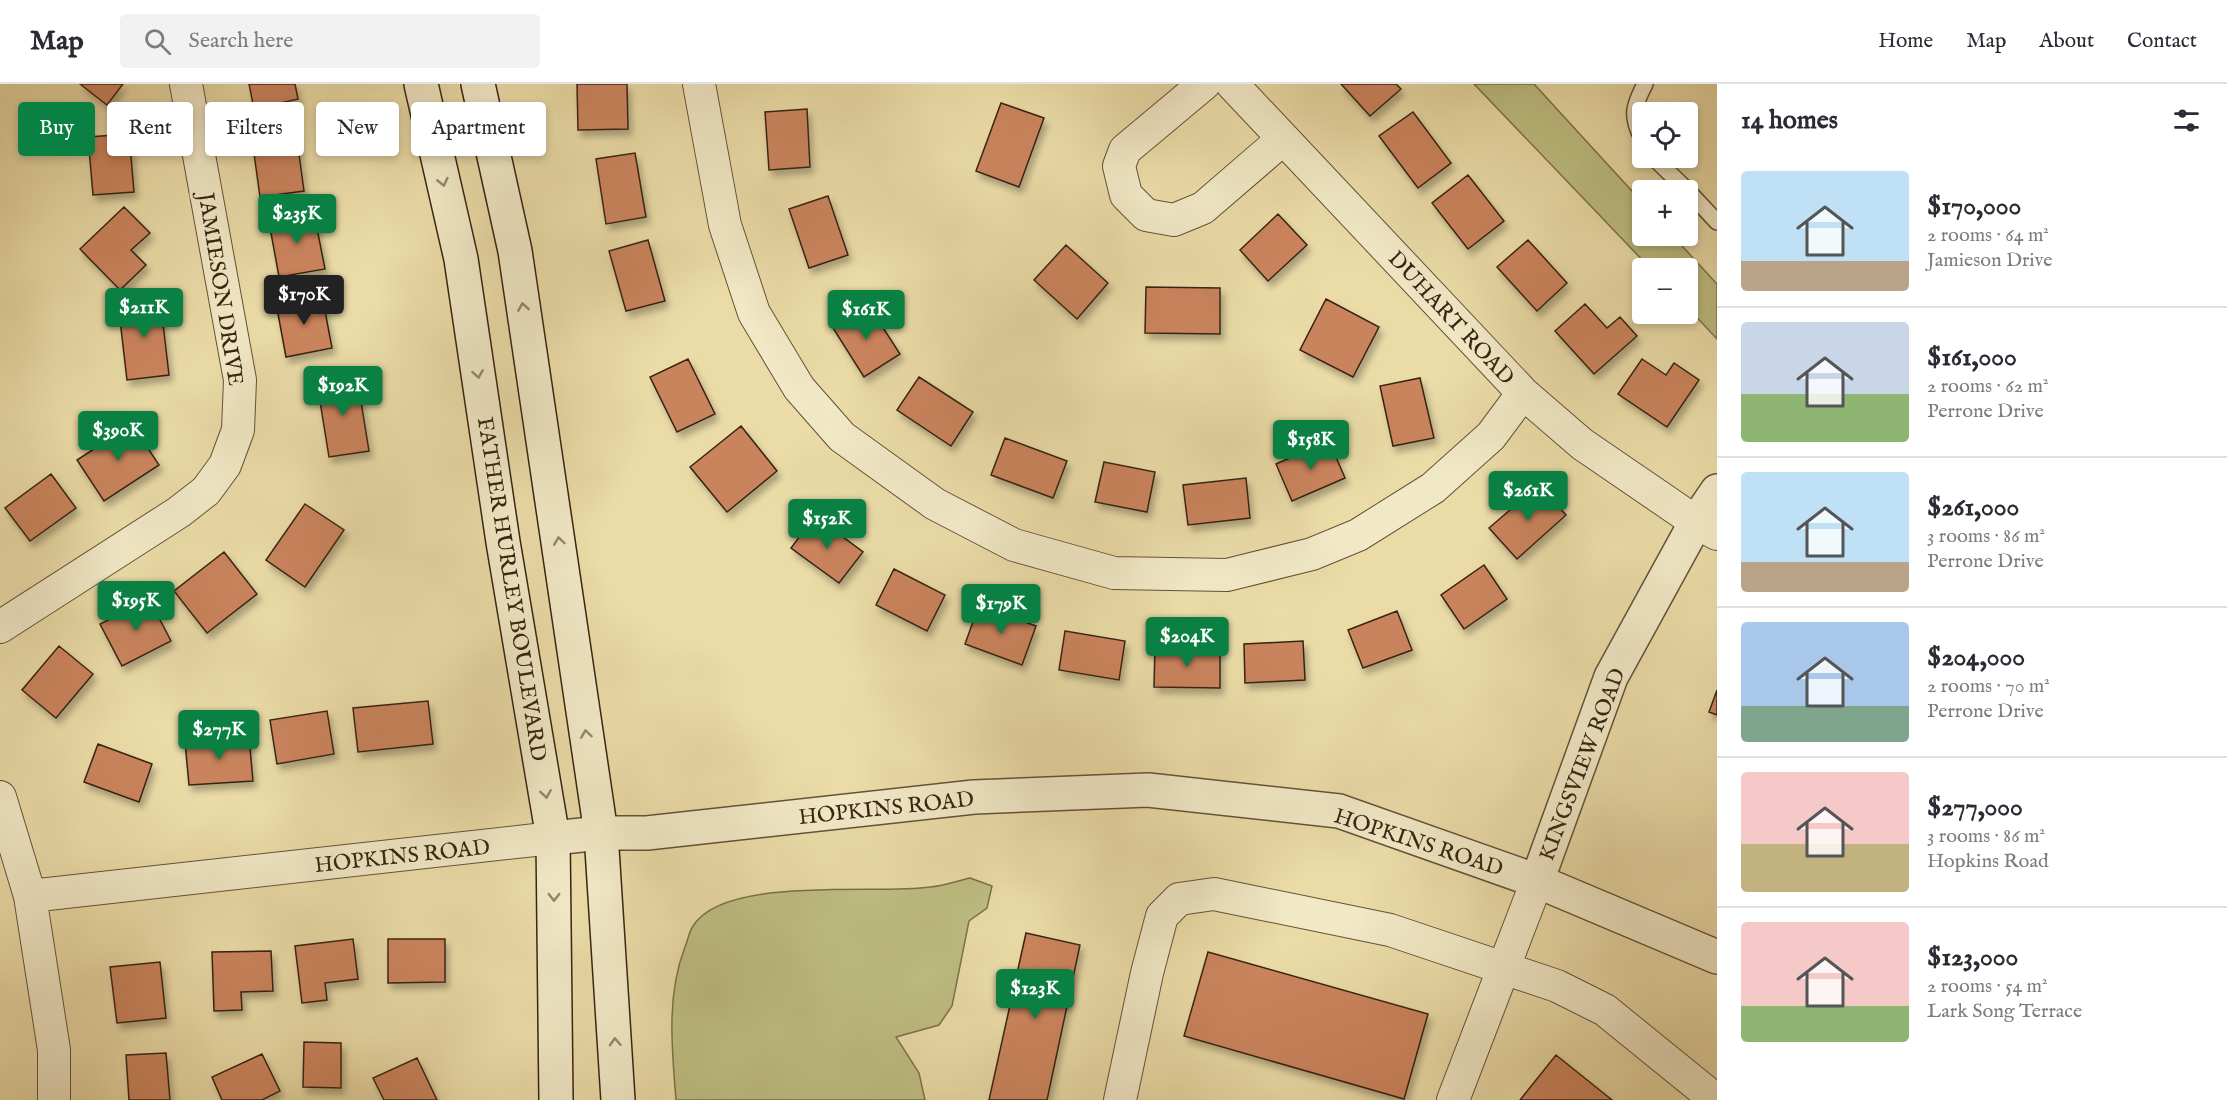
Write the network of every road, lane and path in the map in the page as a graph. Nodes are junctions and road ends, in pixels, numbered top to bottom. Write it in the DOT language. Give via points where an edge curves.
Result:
graph roads {
  1 [pos="186,84"];
  2 [pos="421,84"];
  3 [pos="478,84"];
  4 [pos="699,84"];
  5 [pos="1204,84"];
  6 [pos="1232,84"];
  7 [pos="1645,84"];
  8 [pos="1636,102"];
  9 [pos="1283,139"];
  10 [pos="1664,168"];
  11 [pos="1676,180"];
  12 [pos="1698,202"];
  13 [pos="1717,222"];
  14 [pos="1523,393"];
  15 [pos="1717,491"];
  16 [pos="1706,528"];
  17 [pos="0,627"];
  18 [pos="0,797"];
  19 [pos="601,833"];
  20 [pos="553,838"];
  21 [pos="1537,881"];
  22 [pos="30,896"];
  23 [pos="1717,957"];
  24 [pos="1503,969"];
  25 [pos="54,1100"];
  26 [pos="556,1100"];
  27 [pos="618,1100"];
  28 [pos="1120,1100"];
  29 [pos="1454,1100"];
  30 [pos="1716,1100"];
  1 -- 17 [label="street, JAMIESON DRIVE" via="240,381 238,430 225,465 206,491"];
  2 -- 20 [label="main road, FATHER HURLEY BOULEVARD, one-way" via="461,259"];
  19 -- 3 [label="main road, one-way" via="515,251"];
  4 -- 14 [label="street" via="724,225 754,313 799,388 842,437 935,504 1014,545 1114,573 1227,575 1312,554 1358,535 1433,488 1491,436"];
  5 -- 9 [label="street" via="1125,150 1119,166 1126,195 1146,215 1174,220 1203,208"];
  6 -- 9 [label="street, DUHART ROAD"];
  7 -- 8 [label="lane"];
  9 -- 14 [label="street, DUHART ROAD"];
  10 -- 11 [label="lane"];
  12 -- 13 [label="lane"];
  14 -- 16 [label="street, DUHART ROAD" via="1582,444"];
  15 -- 16 [label="main road, KINGSVIEW ROAD"];
  16 -- 21 [label="main road, KINGSVIEW ROAD" via="1611,677"];
  18 -- 22 [label="street"];
  19 -- 20 [label="main road, HOPKINS ROAD"];
  19 -- 21 [label="main road, HOPKINS ROAD" via="647,833 974,797 1148,790 1339,812"];
  27 -- 19 [label="main road, one-way"];
  20 -- 22 [label="street, HOPKINS ROAD"];
  20 -- 26 [label="main road, FATHER HURLEY BOULEVARD, one-way"];
  21 -- 23 [label="main road, HOPKINS ROAD"];
  21 -- 24 [label="street"];
  22 -- 25 [label="street" via="54,1050"];
  24 -- 28 [label="street" via="1390,930 1332,917 1214,894 1179,899 1162,916"];
  24 -- 29 [label="street"];
  24 -- 30 [label="street" via="1557,986 1605,1010"];
}
